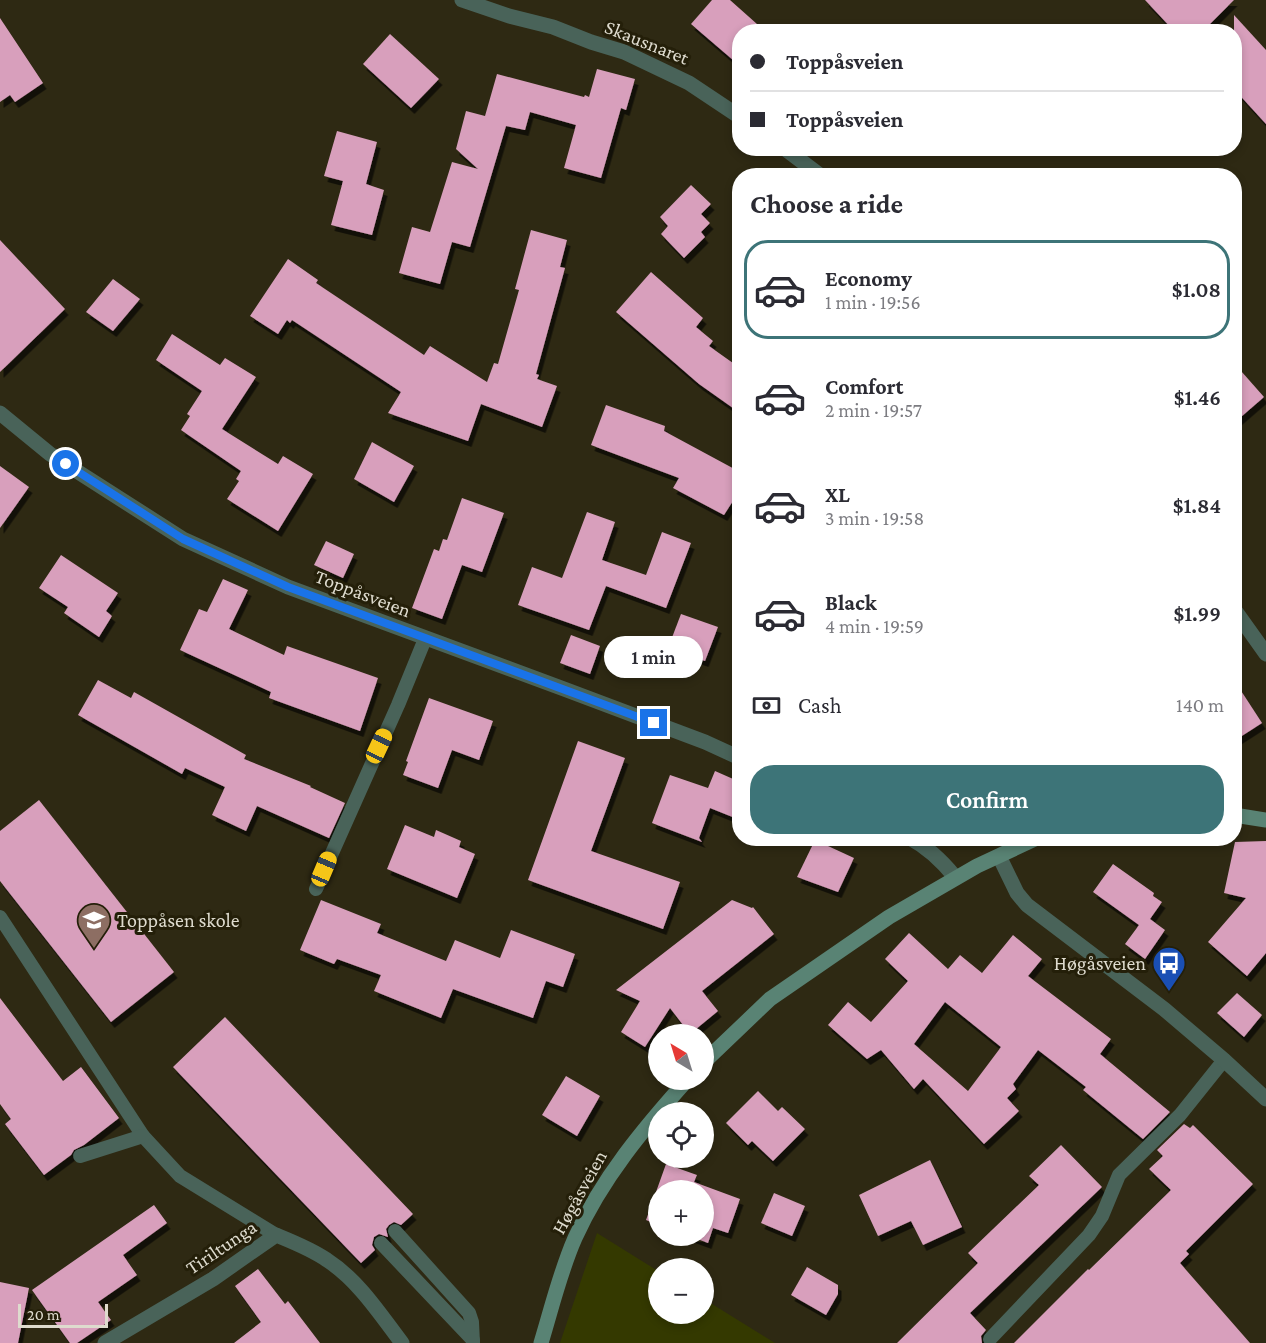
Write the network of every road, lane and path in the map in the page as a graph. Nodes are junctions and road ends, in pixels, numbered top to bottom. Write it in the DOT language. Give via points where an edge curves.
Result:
graph roads {
  1 [pos="462,0"];
  2 [pos="732,112"];
  3 [pos="795,156"];
  4 [pos="810,168"];
  5 [pos="0,413"];
  6 [pos="1242,620"];
  7 [pos="425,639"];
  8 [pos="1266,654"];
  9 [pos="732,754"];
  10 [pos="1242,816"];
  11 [pos="1266,820"];
  12 [pos="922,846"];
  13 [pos="1020,846"];
  14 [pos="999,856"];
  15 [pos="955,877"];
  16 [pos="316,889"];
  17 [pos="0,917"];
  18 [pos="714,1052"];
  19 [pos="1224,1060"];
  20 [pos="678,1090"];
  21 [pos="1266,1100"];
  22 [pos="143,1136"];
  23 [pos="80,1156"];
  24 [pos="395,1232"];
  25 [pos="276,1235"];
  26 [pos="381,1243"];
  27 [pos="990,1339"];
  28 [pos="473,1341"];
  29 [pos="105,1343"];
  30 [pos="402,1343"];
  31 [pos="541,1343"];
  1 -- 2 [label="street, Skausnaret" via="624,52 689,82"];
  3 -- 4 [label="street"];
  5 -- 7 [label="street, Toppåsveien" via="50,454 183,539 288,587"];
  6 -- 8 [label="street"];
  7 -- 9 [label="street, Toppåsveien"];
  7 -- 16 [label="lane"];
  10 -- 11 [label="street"];
  12 -- 15 [label="street" via="939,858"];
  13 -- 14 [label="street"];
  14 -- 15 [label="street"];
  14 -- 19 [label="street" via="1027,905"];
  15 -- 18 [label="street" via="770,999"];
  17 -- 22 [label="lane"];
  19 -- 21 [label="street"];
  19 -- 27 [label="lane" via="1180,1115 1119,1175 1102,1216 1089,1235"];
  20 -- 31 [label="street, Høgåsveien" via="645,1127 598,1194 564,1266"];
  22 -- 23 [label="lane"];
  22 -- 25 [label="lane" via="180,1176"];
  24 -- 28 [label="lane" via="469,1313"];
  25 -- 29 [label="street, Tiriltunga" via="213,1279"];
  25 -- 30 [label="street, Tiriltunga" via="315,1252 344,1273"];
  26 -- 28 [label="lane"];
}
